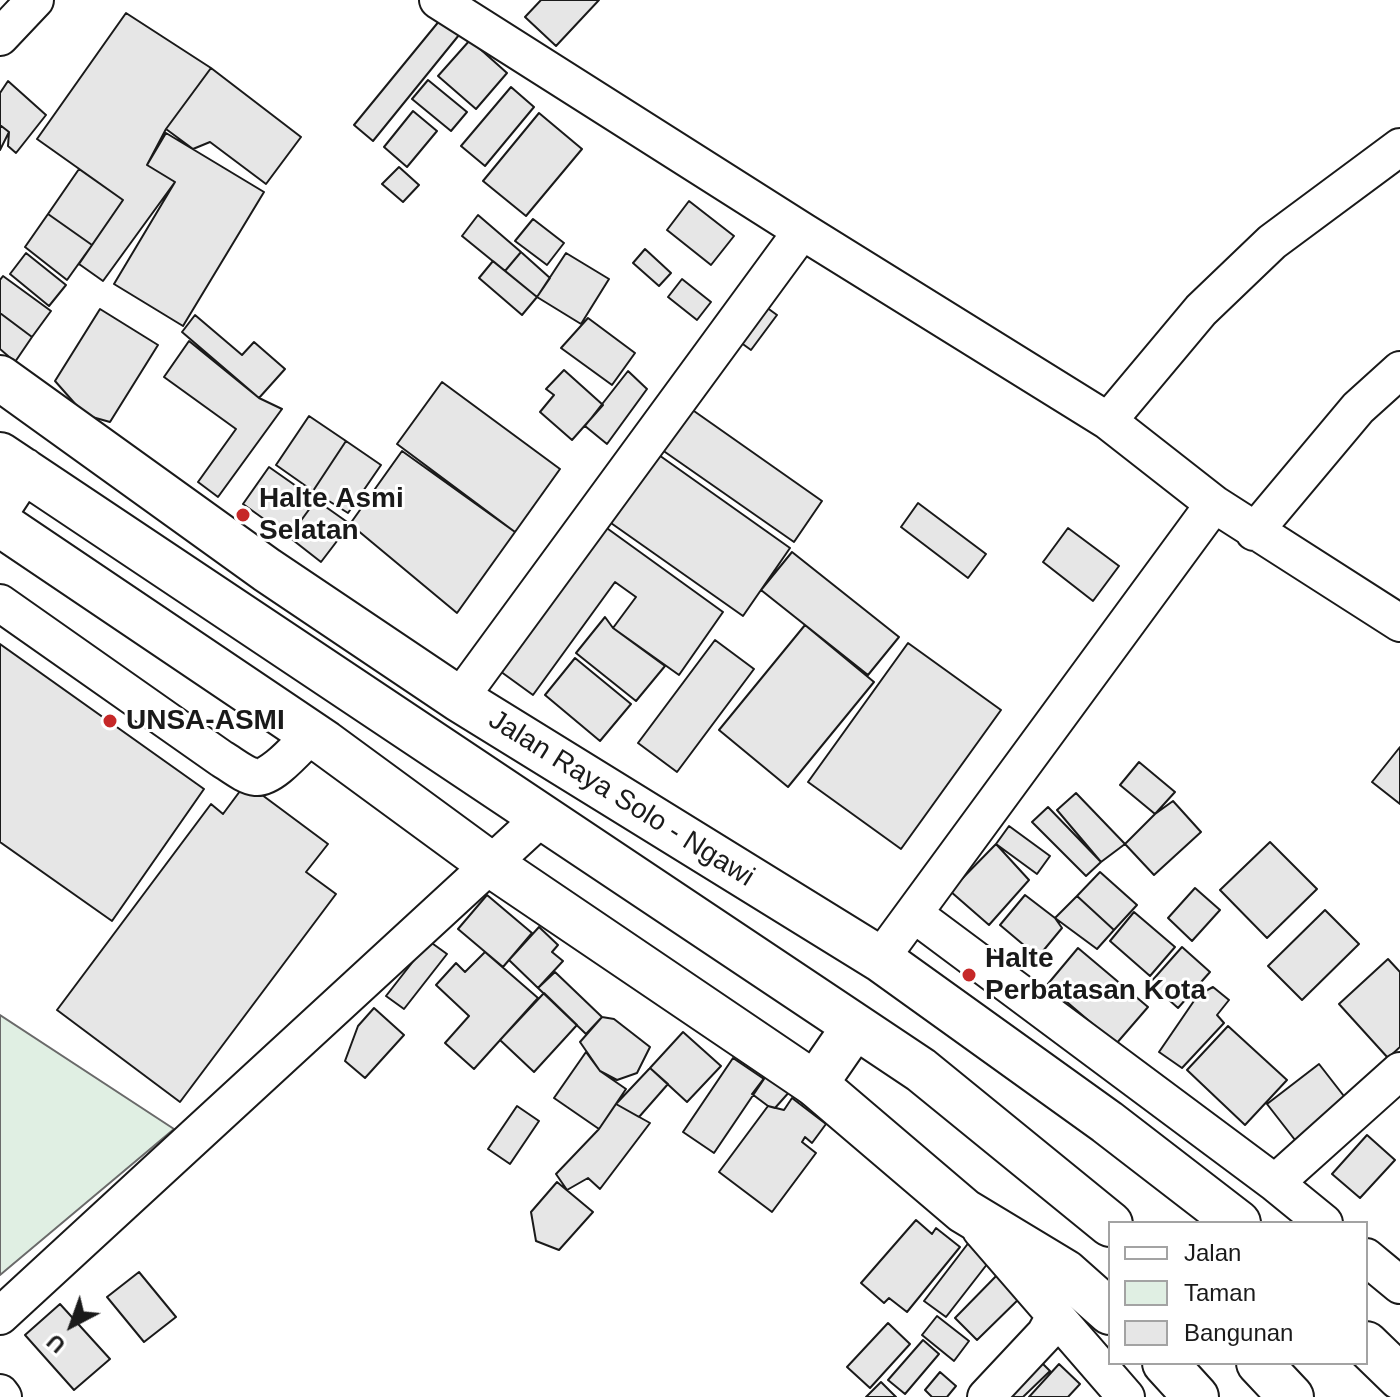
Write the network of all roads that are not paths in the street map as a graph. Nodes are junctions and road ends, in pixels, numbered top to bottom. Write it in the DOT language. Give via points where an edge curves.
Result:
graph roads {
  1 [pos="35,0"];
  2 [pos="438,0"];
  3 [pos="0,37"];
  4 [pos="1400,147"];
  5 [pos="802,231"];
  6 [pos="1400,370"];
  7 [pos="0,378"];
  8 [pos="1108,421"];
  9 [pos="8,477"];
  10 [pos="1214,504"];
  11 [pos="0,524"];
  12 [pos="1254,532"];
  13 [pos="0,603"];
  14 [pos="1400,623"];
  15 [pos="459,699"];
  16 [pos="312,734"];
  17 [pos="543,816"];
  18 [pos="490,864"];
  19 [pos="914,914"];
  20 [pos="880,959"];
  21 [pos="855,1026"];
  22 [pos="1400,1071"];
  23 [pos="815,1084"];
  24 [pos="1275,1183"];
  25 [pos="964,1211"];
  26 [pos="1235,1221"];
  27 [pos="1322,1221"];
  28 [pos="1108,1222"];
  29 [pos="1368,1259"];
  30 [pos="1400,1285"];
  31 [pos="1108,1310"];
  32 [pos="1053,1312"];
  33 [pos="0,1316"];
  34 [pos="1368,1346"];
  35 [pos="1167,1365"];
  36 [pos="1261,1365"];
  37 [pos="1400,1377"];
  38 [pos="986,1397"];
  39 [pos="1126,1397"];
  40 [pos="1196,1397"];
  41 [pos="1291,1397"];
  1 -- 3 [label="street"];
  2 -- 5 [label="street"];
  4 -- 8 [label="street" via="1272,242 1201,310"];
  5 -- 8 [label="street"];
  5 -- 15 [label="street"];
  6 -- 12 [label="street" via="1358,408"];
  7 -- 15 [label="main road, Jalan Raya Solo - Ngawi" via="267,570"];
  8 -- 10 [label="street"];
  9 -- 17 [label="main road, Jalan Raya Solo - Ngawi"];
  10 -- 12 [label="street"];
  10 -- 19 [label="street"];
  11 -- 16 [label="main road"];
  12 -- 14 [label="street"];
  13 -- 16 [label="street" via="250,775 266,777"];
  15 -- 20 [label="main road, Jalan Raya Solo - Ngawi"];
  16 -- 18 [label="main road"];
  17 -- 18 [label="street"];
  17 -- 21 [label="main road, Jalan Raya Solo - Ngawi"];
  18 -- 23 [label="main road"];
  18 -- 33 [label="street"];
  19 -- 20 [label="street"];
  19 -- 24 [label="street"];
  20 -- 26 [label="main road, Jalan Raya Solo - Ngawi"];
  21 -- 23 [label="main road"];
  21 -- 28 [label="main road, Jalan Raya Solo - Ngawi" via="921,1070"];
  22 -- 24 [label="street"];
  23 -- 25 [label="main road"];
  24 -- 27 [label="street"];
  25 -- 31 [label="main road" via="1065,1272"];
  25 -- 32 [label="street"];
  29 -- 30 [label="street"];
  32 -- 38 [label="street" via="1045,1334"];
  32 -- 39 [label="street"];
  34 -- 37 [label="main road"];
  35 -- 40 [label="main road"];
  36 -- 41 [label="main road"];
}
